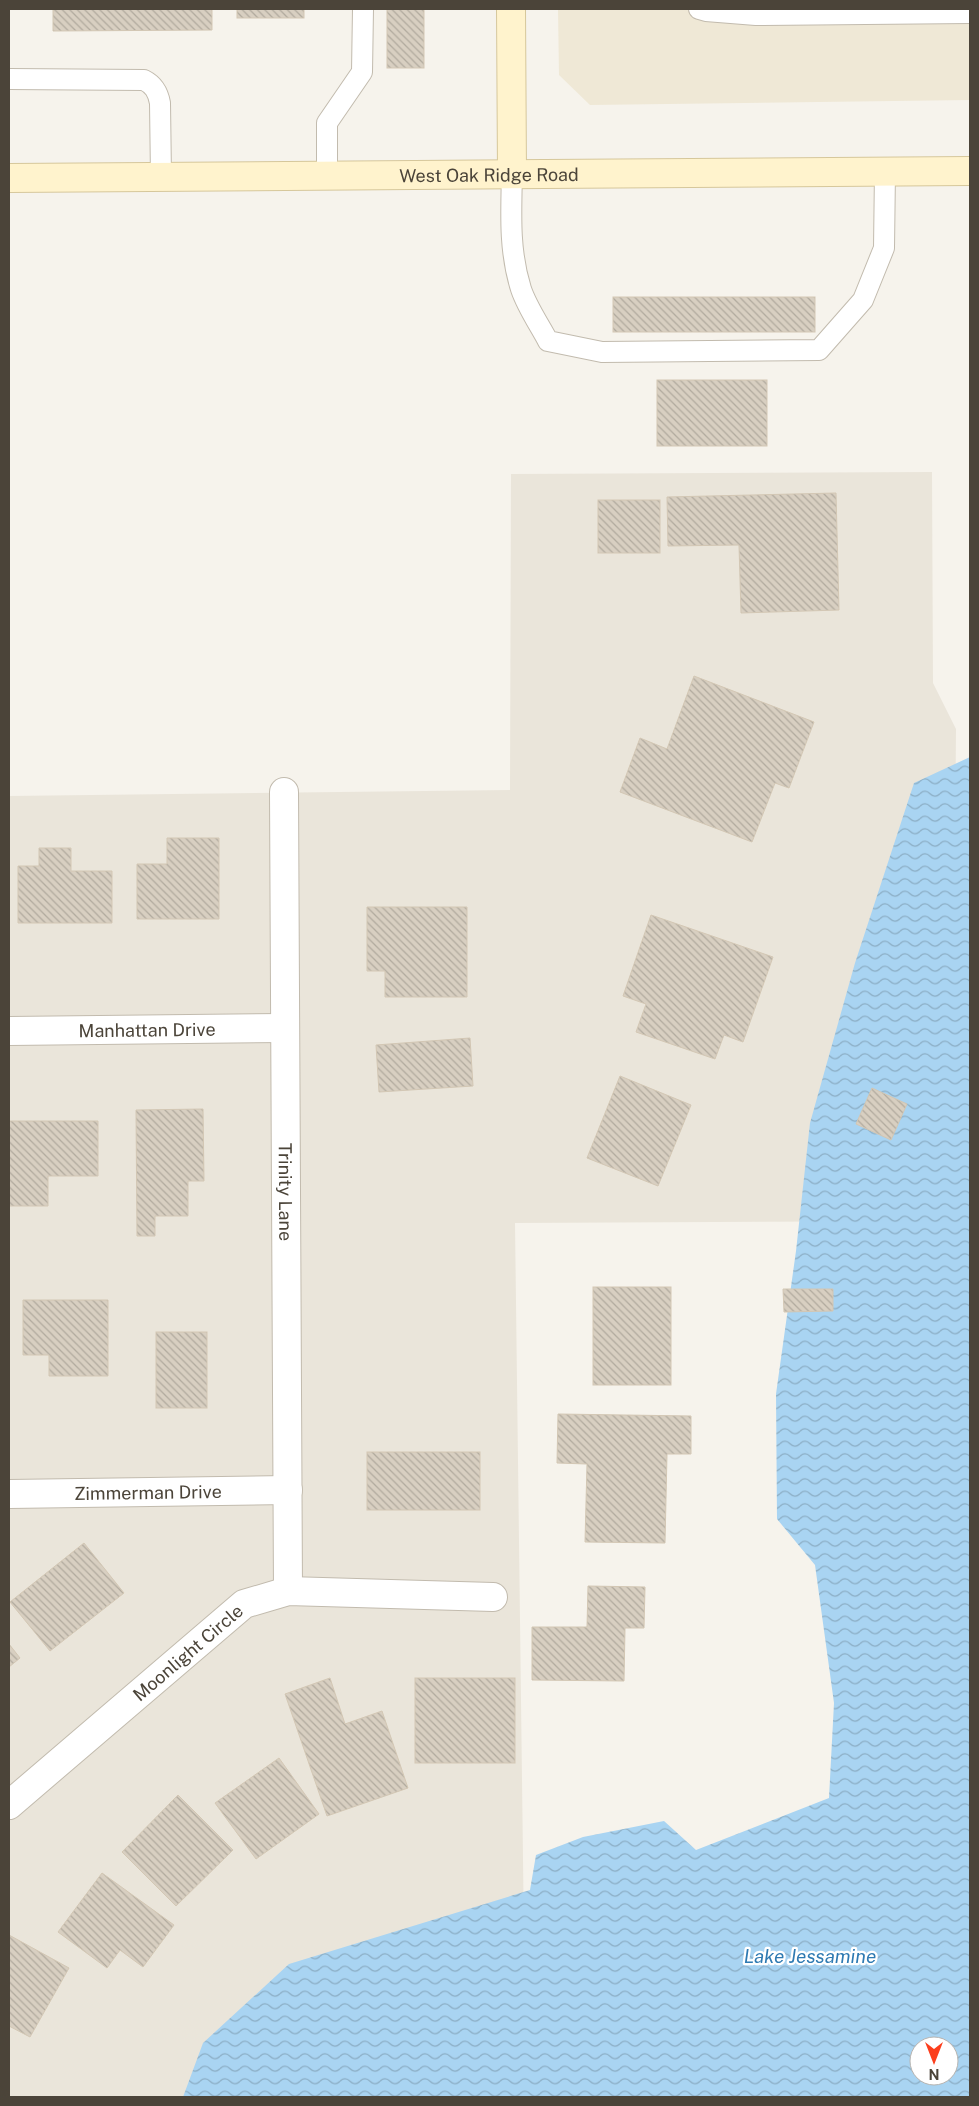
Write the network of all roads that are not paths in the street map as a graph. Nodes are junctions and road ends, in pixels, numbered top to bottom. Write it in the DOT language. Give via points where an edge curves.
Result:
graph roads {
  1 [pos="363,9"];
  2 [pos="511,9"];
  3 [pos="699,9"];
  4 [pos="970,13"];
  5 [pos="9,79"];
  6 [pos="970,170"];
  7 [pos="885,171"];
  8 [pos="512,174"];
  9 [pos="327,176"];
  10 [pos="161,177"];
  11 [pos="9,178"];
  12 [pos="284,792"];
  13 [pos="285,1028"];
  14 [pos="9,1031"];
  15 [pos="288,1490"];
  16 [pos="9,1494"];
  17 [pos="288,1592"];
  18 [pos="493,1597"];
  19 [pos="9,1805"];
  1 -- 9 [label="lane" via="362,72 327,123"];
  2 -- 8 [label="main road"];
  3 -- 4 [label="lane" via="756,15"];
  5 -- 10 [label="lane" via="144,80 152,84 159,94 160,103"];
  6 -- 7 [label="main road, West Oak Ridge Road"];
  7 -- 8 [label="main road, West Oak Ridge Road"];
  7 -- 8 [label="lane" via="884,248 863,300 819,350 602,352 548,341 522,291 510,235"];
  8 -- 9 [label="main road, West Oak Ridge Road"];
  9 -- 10 [label="main road, West Oak Ridge Road"];
  10 -- 11 [label="main road, West Oak Ridge Road"];
  12 -- 13 [label="street, Trinity Lane"];
  13 -- 14 [label="street, Manhattan Drive"];
  13 -- 15 [label="street, Trinity Lane"];
  15 -- 16 [label="street, Zimmerman Drive"];
  15 -- 17 [label="street, Trinity Lane"];
  17 -- 18 [label="street, Moonlight Circle"];
  17 -- 19 [label="street, Moonlight Circle" via="244,1604"];
}
